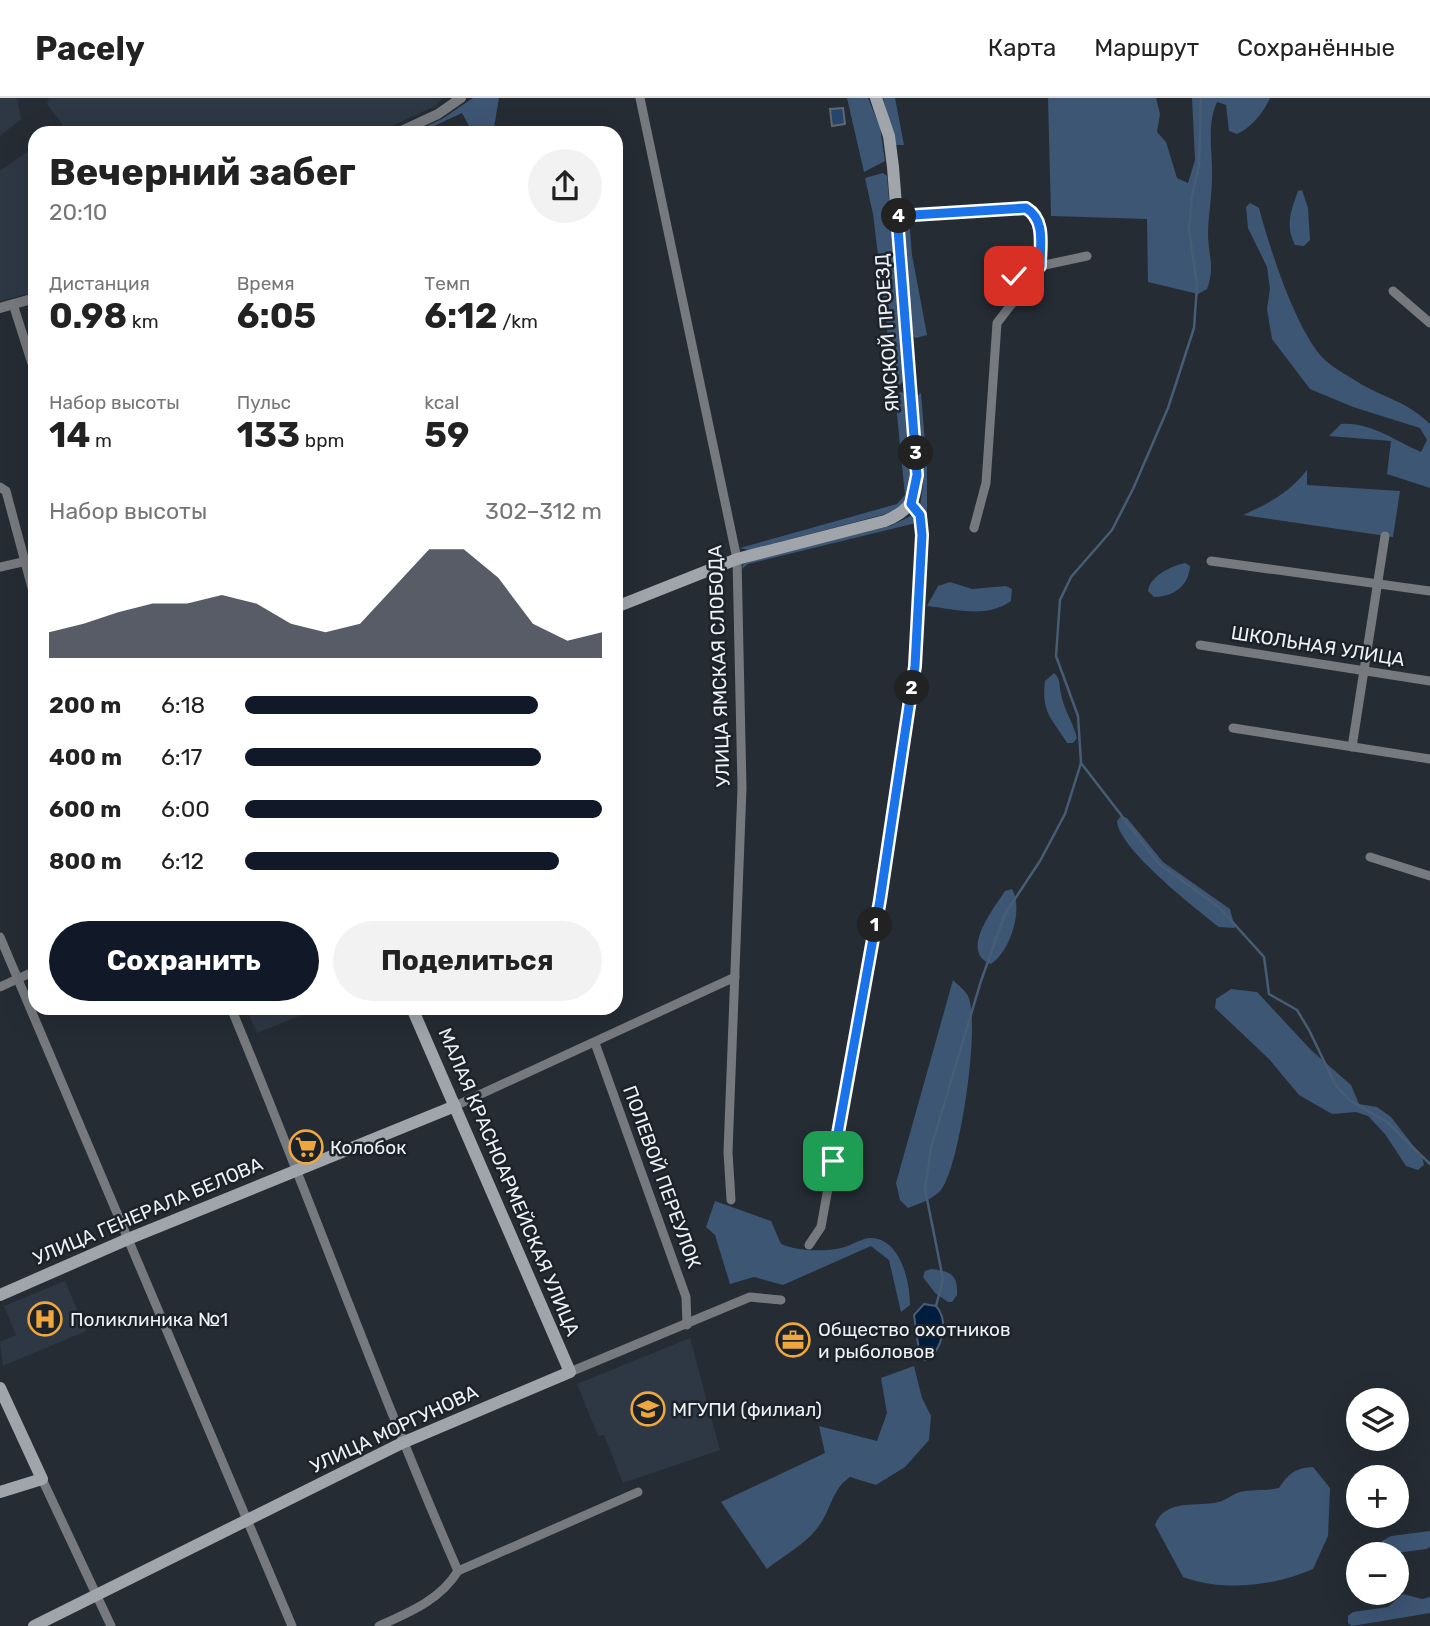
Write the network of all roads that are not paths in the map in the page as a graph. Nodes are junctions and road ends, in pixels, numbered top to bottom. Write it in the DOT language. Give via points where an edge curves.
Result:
graph roads {
  1 [pos="461,98"];
  2 [pos="640,98"];
  3 [pos="876,98"];
  4 [pos="412,126"];
  5 [pos="897,216"];
  6 [pos="1087,256"];
  7 [pos="1040,266"];
  8 [pos="1393,291"];
  9 [pos="28,300"];
  10 [pos="13,304"];
  11 [pos="0,308"];
  12 [pos="1430,323"];
  13 [pos="28,351"];
  14 [pos="0,487"];
  15 [pos="911,504"];
  16 [pos="974,528"];
  17 [pos="1385,536"];
  18 [pos="737,559"];
  19 [pos="28,561"];
  20 [pos="1211,561"];
  21 [pos="24,562"];
  22 [pos="0,567"];
  23 [pos="28,575"];
  24 [pos="1378,584"];
  25 [pos="1430,591"];
  26 [pos="623,604"];
  27 [pos="1200,645"];
  28 [pos="1365,671"];
  29 [pos="1430,681"];
  30 [pos="1233,728"];
  31 [pos="1352,747"];
  32 [pos="1430,759"];
  33 [pos="1370,857"];
  34 [pos="1430,876"];
  35 [pos="0,937"];
  36 [pos="28,974"];
  37 [pos="735,977"];
  38 [pos="18,979"];
  39 [pos="0,986"];
  40 [pos="28,1003"];
  41 [pos="33,1015"];
  42 [pos="234,1015"];
  43 [pos="415,1015"];
  44 [pos="595,1043"];
  45 [pos="455,1106"];
  46 [pos="298,1169"];
  47 [pos="731,1200"];
  48 [pos="128,1239"];
  49 [pos="809,1245"];
  50 [pos="0,1296"];
  51 [pos="781,1300"];
  52 [pos="687,1325"];
  53 [pos="570,1372"];
  54 [pos="0,1388"];
  55 [pos="402,1443"];
  56 [pos="42,1479"];
  57 [pos="0,1492"];
  58 [pos="638,1492"];
  59 [pos="248,1519"];
  60 [pos="458,1571"];
  61 [pos="97,1595"];
  62 [pos="34,1626"];
  63 [pos="111,1626"];
  64 [pos="292,1626"];
  65 [pos="379,1626"];
  1 -- 4 [label="street"];
  2 -- 18 [label="street, УЛИЦА ЯМСКАЯ СЛОБОДА"];
  3 -- 5 [label="main road, ЯМСКОЙ ПРОЕЗД" via="889,136"];
  5 -- 7 [label="street" via="1026,208 1041,226"];
  5 -- 15 [label="main road, ЯМСКОЙ ПРОЕЗД" via="917,475"];
  6 -- 7 [label="street"];
  7 -- 16 [label="street" via="1014,276 1014,301 998,323 986,483"];
  8 -- 12 [label="street"];
  9 -- 10 [label="street"];
  10 -- 11 [label="street"];
  10 -- 13 [label="street"];
  14 -- 21 [label="street" via="6,491"];
  15 -- 18 [label="main road" via="885,521"];
  15 -- 49 [label="street" via="920,515 922,535 915,666 880,900 824,1214"];
  17 -- 24 [label="street"];
  18 -- 26 [label="main road"];
  18 -- 37 [label="street, УЛИЦА ЯМСКАЯ СЛОБОДА" via="742,789"];
  19 -- 21 [label="street"];
  20 -- 24 [label="street"];
  21 -- 22 [label="street"];
  21 -- 23 [label="street"];
  24 -- 25 [label="street"];
  24 -- 28 [label="street"];
  27 -- 28 [label="street, ШКОЛЬНАЯ УЛИЦА"];
  28 -- 29 [label="street, ШКОЛЬНАЯ УЛИЦА"];
  28 -- 31 [label="street"];
  30 -- 31 [label="street"];
  31 -- 32 [label="street"];
  33 -- 34 [label="street"];
  35 -- 38 [label="street"];
  36 -- 38 [label="street"];
  37 -- 44 [label="street, УЛИЦА ГЕНЕРАЛА БЕЛОВА"];
  37 -- 47 [label="street, УЛИЦА ЯМСКАЯ СЛОБОДА" via="728,1152"];
  38 -- 39 [label="street"];
  38 -- 40 [label="street"];
  41 -- 48 [label="street"];
  42 -- 46 [label="street"];
  43 -- 45 [label="main road, МАЛАЯ КРАСНОАРМЕЙСКАЯ УЛИЦА"];
  44 -- 45 [label="street, УЛИЦА ГЕНЕРАЛА БЕЛОВА"];
  44 -- 52 [label="street, ПОЛЕВОЙ ПЕРЕУЛОК" via="686,1297"];
  45 -- 46 [label="main road, УЛИЦА ГЕНЕРАЛА БЕЛОВА"];
  45 -- 53 [label="main road, МАЛАЯ КРАСНОАРМЕЙСКАЯ УЛИЦА"];
  46 -- 48 [label="main road, УЛИЦА ГЕНЕРАЛА БЕЛОВА"];
  46 -- 55 [label="street"];
  48 -- 50 [label="main road, УЛИЦА ГЕНЕРАЛА БЕЛОВА"];
  48 -- 59 [label="street"];
  51 -- 52 [label="street, УЛИЦА МОРГУНОВА" via="750,1297"];
  52 -- 53 [label="street, УЛИЦА МОРГУНОВА"];
  53 -- 55 [label="main road, УЛИЦА МОРГУНОВА"];
  54 -- 56 [label="main road"];
  55 -- 59 [label="main road, УЛИЦА МОРГУНОВА"];
  55 -- 60 [label="street"];
  56 -- 57 [label="main road"];
  56 -- 61 [label="street"];
  58 -- 60 [label="street"];
  59 -- 61 [label="main road, УЛИЦА МОРГУНОВА"];
  59 -- 64 [label="street"];
  60 -- 65 [label="street" via="449,1585 422,1607"];
  61 -- 62 [label="main road, УЛИЦА МОРГУНОВА"];
  61 -- 63 [label="street"];
}
